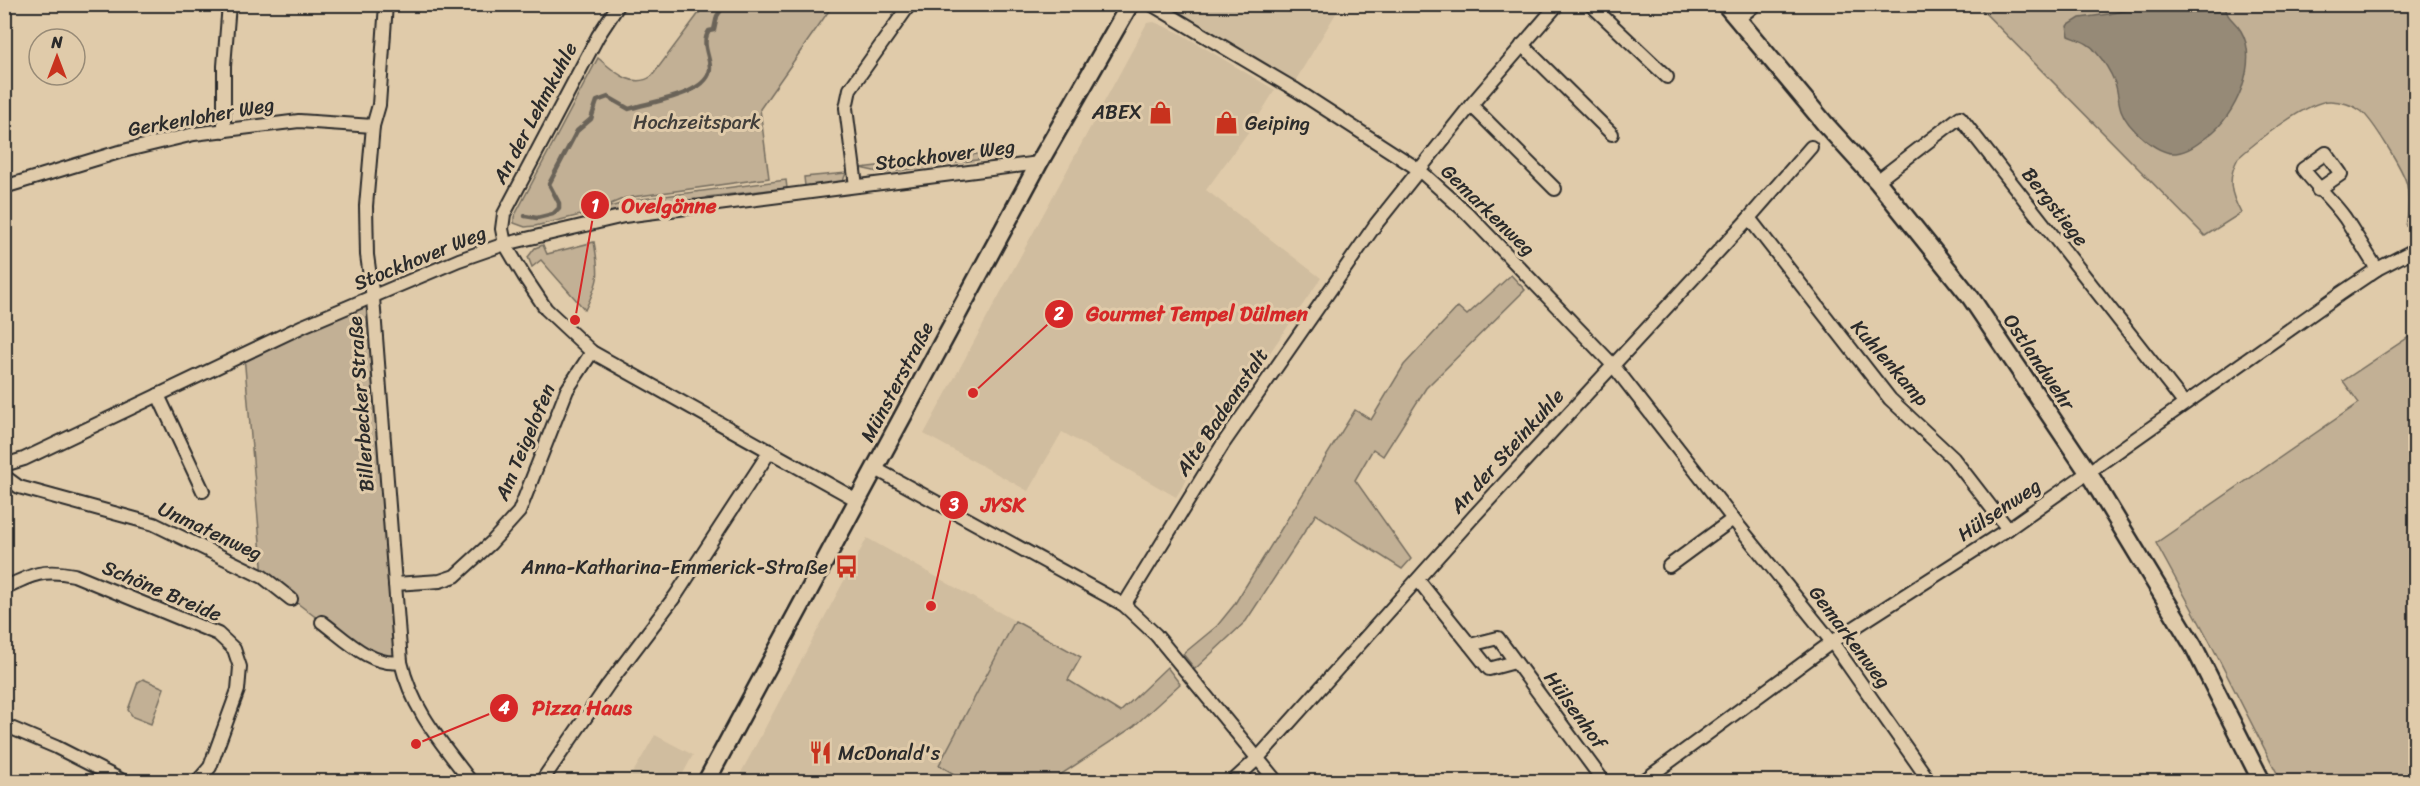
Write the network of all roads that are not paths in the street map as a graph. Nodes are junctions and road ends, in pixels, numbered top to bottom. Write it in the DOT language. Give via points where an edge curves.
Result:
graph roads {
  1 [pos="229,4"];
  2 [pos="386,4"];
  3 [pos="619,4"];
  4 [pos="910,4"];
  5 [pos="1130,4"];
  6 [pos="1151,4"];
  7 [pos="1558,4"];
  8 [pos="1590,4"];
  9 [pos="1725,4"];
  10 [pos="1756,4"];
  11 [pos="1738,19"];
  12 [pos="1522,45"];
  13 [pos="1668,77"];
  14 [pos="1471,105"];
  15 [pos="373,126"];
  16 [pos="224,131"];
  17 [pos="1612,134"];
  18 [pos="1811,147"];
  19 [pos="1040,163"];
  20 [pos="1418,169"];
  21 [pos="1877,181"];
  22 [pos="856,186"];
  23 [pos="4,188"];
  24 [pos="1555,189"];
  25 [pos="2318,190"];
  26 [pos="1749,219"];
  27 [pos="505,244"];
  28 [pos="2415,249"];
  29 [pos="2377,269"];
  30 [pos="373,298"];
  31 [pos="592,352"];
  32 [pos="1612,364"];
  33 [pos="158,395"];
  34 [pos="2184,403"];
  35 [pos="770,451"];
  36 [pos="4,465"];
  37 [pos="874,468"];
  38 [pos="2088,472"];
  39 [pos="4,476"];
  40 [pos="203,491"];
  41 [pos="857,500"];
  42 [pos="1733,519"];
  43 [pos="2008,529"];
  44 [pos="1669,566"];
  45 [pos="1418,580"];
  46 [pos="395,584"];
  47 [pos="4,588"];
  48 [pos="291,599"];
  49 [pos="1124,605"];
  50 [pos="322,622"];
  51 [pos="1832,642"];
  52 [pos="1470,645"];
  53 [pos="401,662"];
  54 [pos="1515,662"];
  55 [pos="4,725"];
  56 [pos="1257,759"];
  57 [pos="125,782"];
  58 [pos="197,782"];
  59 [pos="471,782"];
  60 [pos="541,782"];
  61 [pos="706,782"];
  62 [pos="1232,782"];
  63 [pos="1277,782"];
  64 [pos="1604,782"];
  65 [pos="1642,782"];
  66 [pos="1930,782"];
  67 [pos="2262,782"];
  1 -- 16 [label="street"];
  2 -- 15 [label="street, Billerbecker Straße" via="379,105"];
  3 -- 27 [label="street, An der Lehmkuhle" via="598,36 504,214"];
  4 -- 22 [label="street, Stockhover Weg" via="850,89 846,108"];
  5 -- 19 [label="street, Münsterstraße"];
  6 -- 20 [label="street, Gemarkenweg" via="1296,90"];
  7 -- 12 [label="street, Alte Badeanstalt"];
  8 -- 13 [label="street"];
  9 -- 11 [label="street, Ostlandwehr"];
  10 -- 11 [label="street"];
  11 -- 21 [label="street, Ostlandwehr"];
  12 -- 14 [label="street, Alte Badeanstalt"];
  12 -- 17 [label="street"];
  14 -- 20 [label="street, Alte Badeanstalt"];
  14 -- 24 [label="street"];
  15 -- 16 [label="street, Gerkenloher Weg" via="299,121"];
  15 -- 30 [label="street, Billerbecker Straße" via="366,206"];
  16 -- 23 [label="street, Gerkenloher Weg" via="164,140"];
  18 -- 26 [label="street, An der Steinkuhle"];
  19 -- 22 [label="street, Stockhover Weg"];
  19 -- 37 [label="street, Münsterstraße"];
  20 -- 32 [label="street, Gemarkenweg" via="1467,213"];
  20 -- 49 [label="street, Alte Badeanstalt" via="1223,444"];
  21 -- 34 [label="street, Bergstiege" via="1960,117"];
  21 -- 38 [label="street, Ostlandwehr" via="1971,298"];
  22 -- 27 [label="street, Stockhover Weg" via="624,216"];
  25 -- 29 [label="street" via="2345,219"];
  26 -- 32 [label="street, An der Steinkuhle"];
  26 -- 43 [label="street, Kuhlenkamp" via="1890,399 1953,458"];
  27 -- 30 [label="street, Stockhover Weg"];
  27 -- 31 [label="street" via="546,309"];
  28 -- 29 [label="street, Hülsenweg"];
  29 -- 34 [label="street, Hülsenweg"];
  30 -- 33 [label="street, Stockhover Weg" via="303,326"];
  30 -- 46 [label="street, Billerbecker Straße"];
  31 -- 35 [label="street"];
  31 -- 46 [label="street, Am Teigelofen" via="567,390 519,512 455,576"];
  32 -- 42 [label="street, Gemarkenweg"];
  32 -- 45 [label="street, An der Steinkuhle"];
  33 -- 36 [label="street, Stockhover Weg"];
  33 -- 40 [label="street"];
  34 -- 38 [label="street, Hülsenweg"];
  35 -- 41 [label="street"];
  35 -- 60 [label="street" via="676,595"];
  37 -- 41 [label="street, Münsterstraße"];
  37 -- 49 [label="street"];
  38 -- 43 [label="street, Hülsenweg"];
  38 -- 67 [label="street, Ostlandwehr" via="2194,647"];
  39 -- 48 [label="street, Unmatenweg" via="31,490 154,524 262,577"];
  41 -- 61 [label="street, Münsterstraße"];
  42 -- 44 [label="street"];
  42 -- 51 [label="street, Gemarkenweg"];
  43 -- 51 [label="street, Hülsenweg"];
  45 -- 52 [label="street"];
  45 -- 56 [label="street, An der Steinkuhle"];
  46 -- 53 [label="street, Billerbecker Straße"];
  47 -- 58 [label="street, Schöne Breide" via="51,571 74,575 218,634 234,649 240,667 238,690 210,767"];
  49 -- 56 [label="street" via="1156,635"];
  50 -- 53 [label="street" via="374,660"];
  51 -- 65 [label="street, Hülsenweg"];
  51 -- 66 [label="street, Gemarkenweg"];
  52 -- 54 [label="street" via="1489,669"];
  52 -- 54 [label="street, Hülsenhof" via="1498,638"];
  53 -- 59 [label="street, Billerbecker Straße" via="407,687 420,711"];
  54 -- 64 [label="street, Hülsenhof"];
  55 -- 57 [label="street"];
  56 -- 62 [label="street, An der Steinkuhle"];
  56 -- 63 [label="street"];
}
